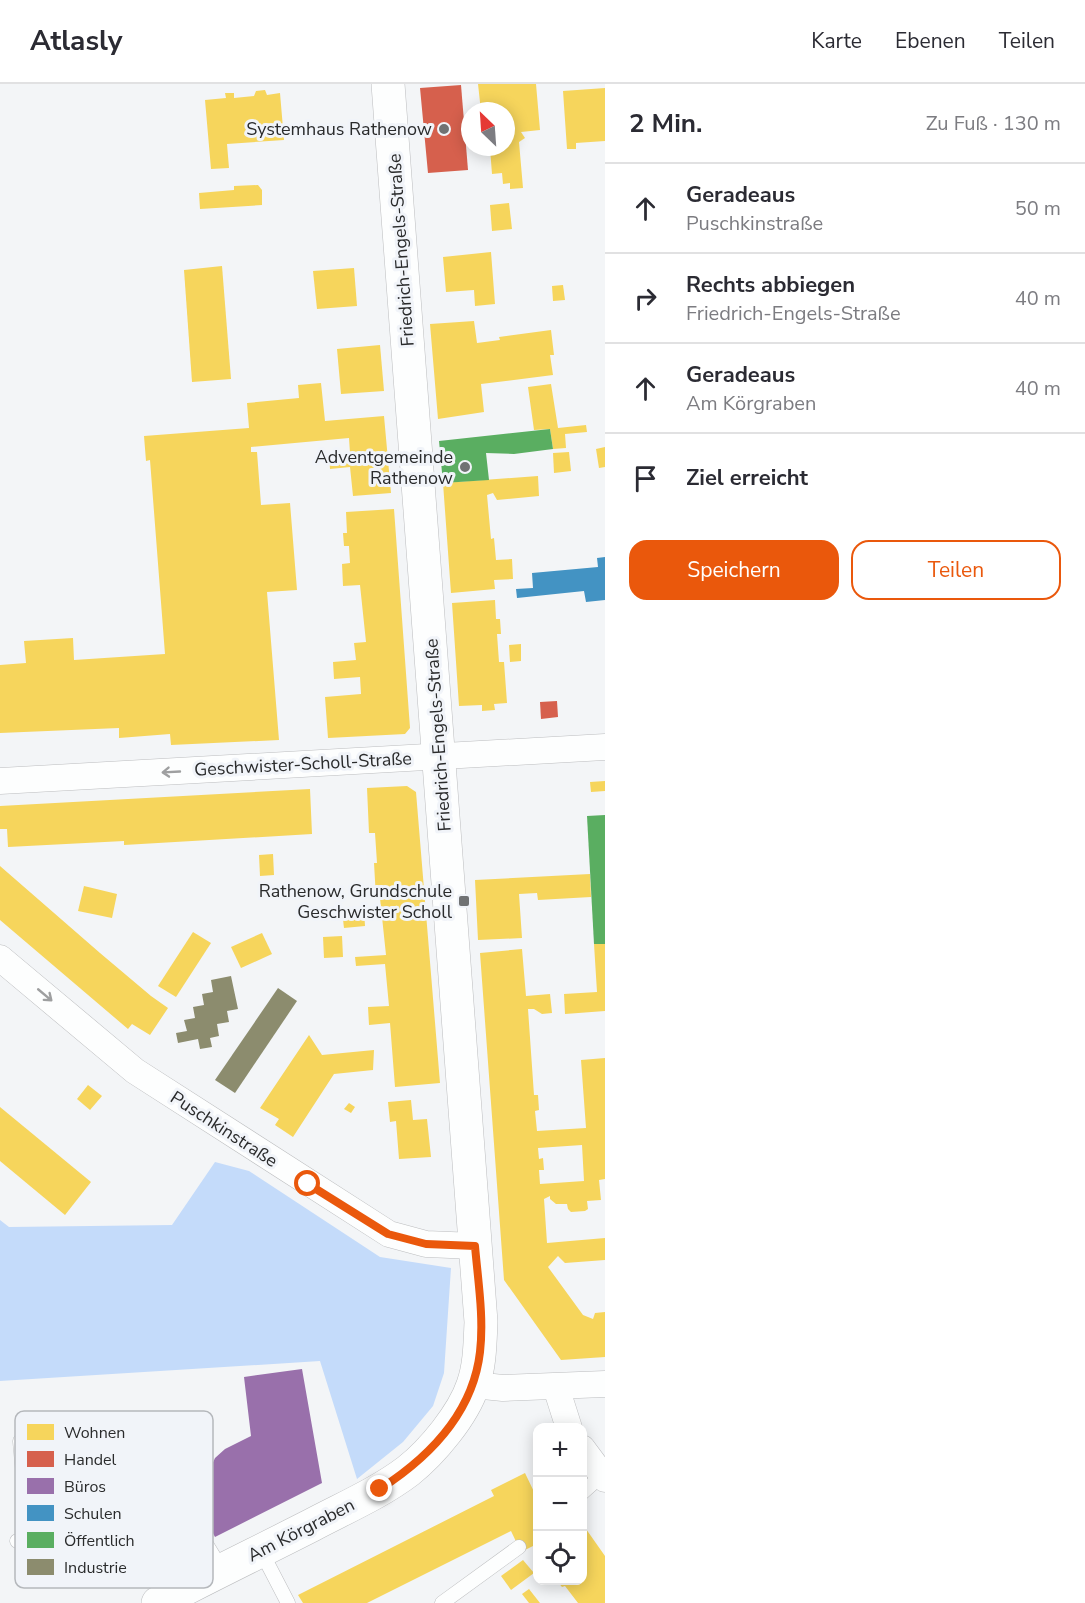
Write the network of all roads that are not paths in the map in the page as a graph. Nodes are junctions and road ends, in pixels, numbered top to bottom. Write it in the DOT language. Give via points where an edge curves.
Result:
graph roads {
  1 [pos="388,84"];
  2 [pos="605,747"];
  3 [pos="439,757"];
  4 [pos="0,781"];
  5 [pos="0,958"];
  6 [pos="475,1246"];
  7 [pos="605,1384"];
  8 [pos="473,1385"];
  9 [pos="556,1387"];
  10 [pos="567,1423"];
  11 [pos="587,1455"];
  12 [pos="604,1477"];
  13 [pos="587,1489"];
  14 [pos="519,1547"];
  15 [pos="261,1551"];
  16 [pos="213,1554"];
  17 [pos="222,1570"];
  18 [pos="213,1575"];
  19 [pos="187,1588"];
  20 [pos="158,1603"];
  21 [pos="288,1603"];
  22 [pos="442,1603"];
  1 -- 3 [label="street, Friedrich-Engels-Straße"];
  2 -- 3 [label="street, Geschwister-Scholl-Straße"];
  3 -- 4 [label="street, Geschwister-Scholl-Straße, one-way"];
  3 -- 6 [label="street, Friedrich-Engels-Straße"];
  5 -- 6 [label="street, Puschkinstraße, one-way" via="135,1071 388,1234 426,1244"];
  6 -- 8 [label="street, Friedrich-Engels-Straße" via="481,1322"];
  7 -- 9 [label="street"];
  8 -- 9 [label="street"];
  8 -- 15 [label="street, Am Körgraben" via="464,1406 432,1449 407,1471"];
  9 -- 10 [label="street"];
  11 -- 12 [label="street"];
  12 -- 13 [label="lane"];
  14 -- 22 [label="lane"];
  15 -- 17 [label="street, Am Körgraben"];
  15 -- 21 [label="lane"];
  16 -- 17 [label="lane"];
  17 -- 18 [label="street, Am Körgraben"];
  19 -- 20 [label="street, Am Körgraben"];
}
